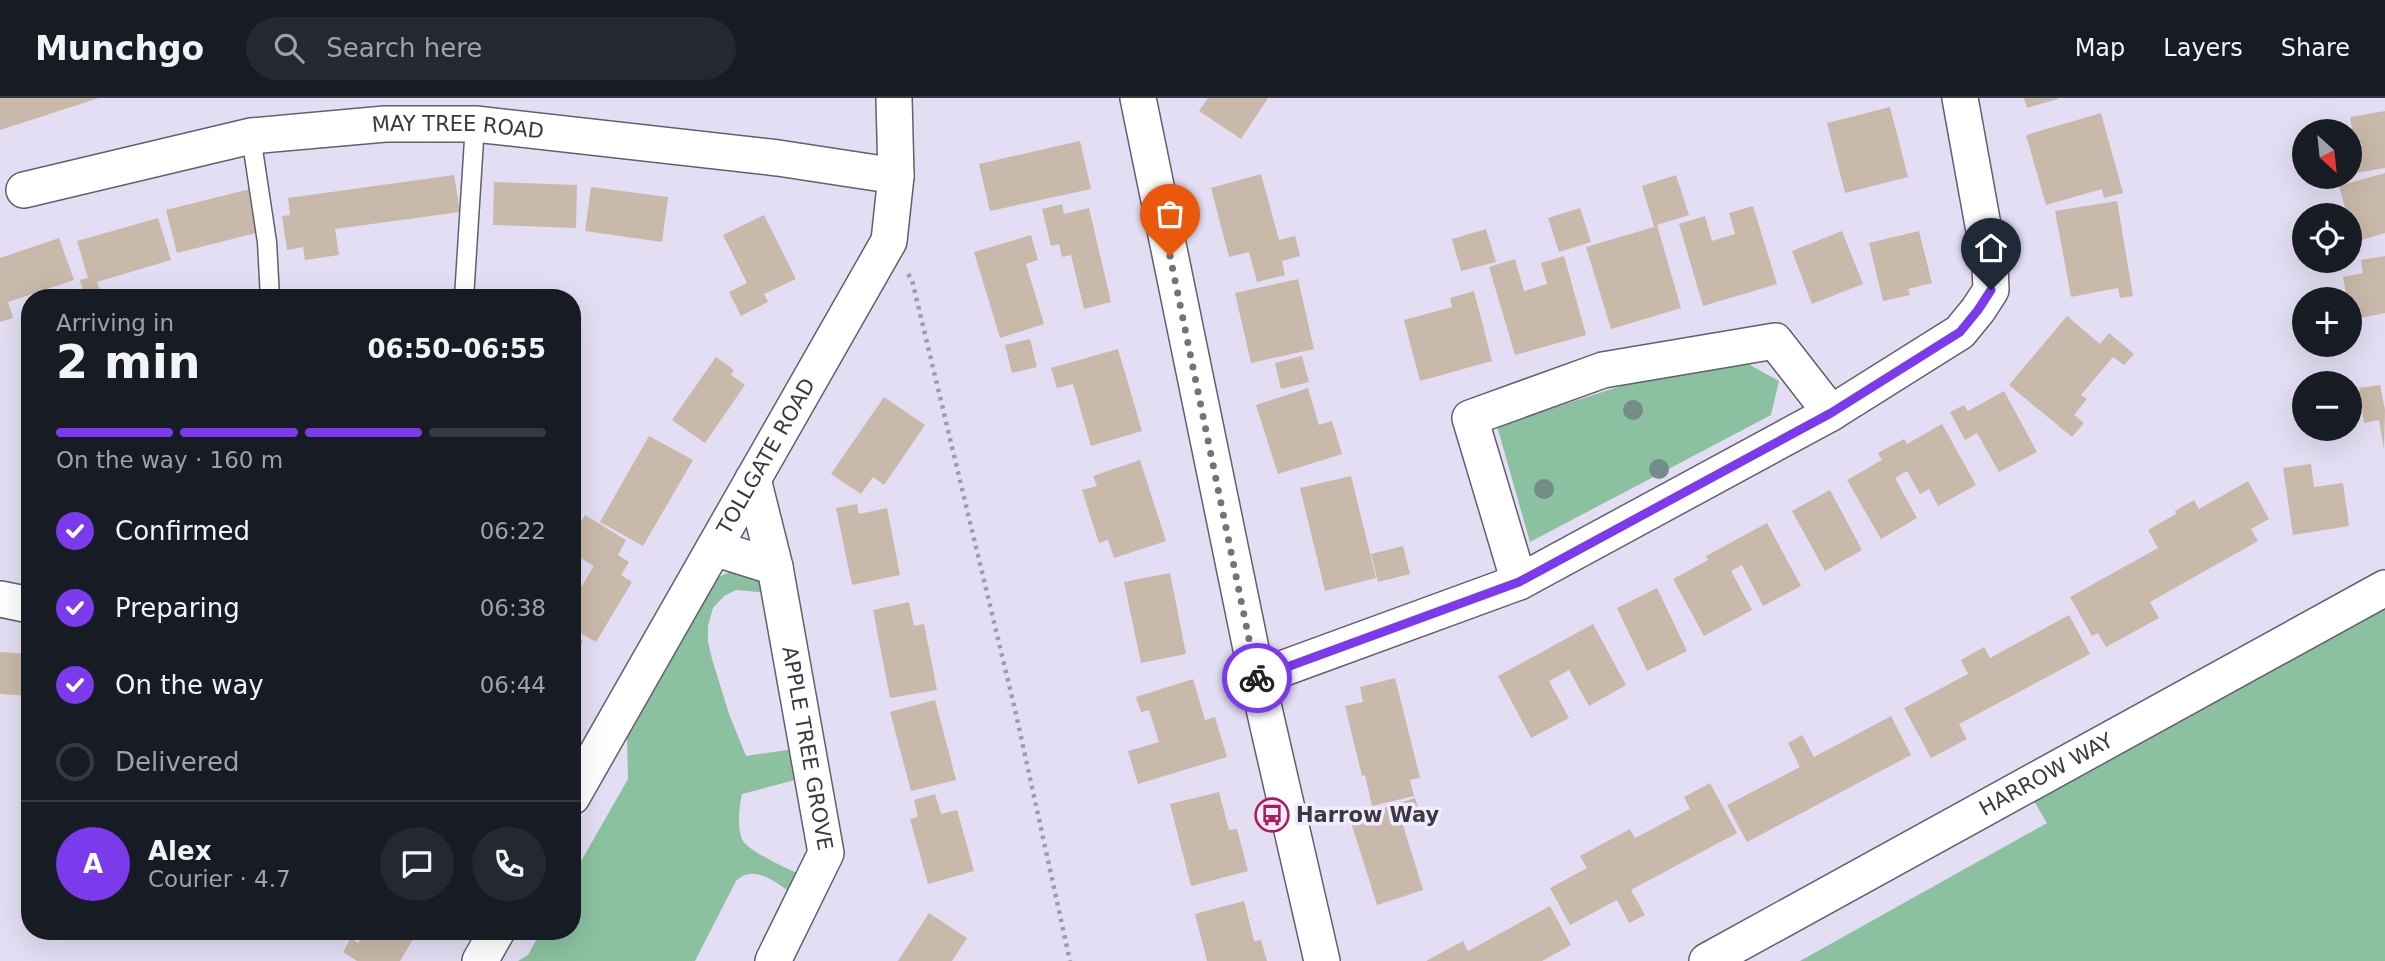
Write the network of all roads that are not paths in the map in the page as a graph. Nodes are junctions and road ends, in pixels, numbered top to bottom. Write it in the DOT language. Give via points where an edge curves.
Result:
graph roads {
  1 [pos="894,98"];
  2 [pos="1138,98"];
  3 [pos="1960,98"];
  4 [pos="475,124"];
  5 [pos="251,136"];
  6 [pos="896,176"];
  7 [pos="24,190"];
  8 [pos="270,289"];
  9 [pos="465,289"];
  10 [pos="1831,413"];
  11 [pos="753,480"];
  12 [pos="714,548"];
  13 [pos="775,567"];
  14 [pos="1519,582"];
  15 [pos="2385,588"];
  16 [pos="0,599"];
  17 [pos="21,603"];
  18 [pos="1257,678"];
  19 [pos="581,781"];
  20 [pos="492,940"];
  21 [pos="480,961"];
  22 [pos="773,961"];
  23 [pos="1322,961"];
  24 [pos="1707,961"];
  1 -- 6 [label="street, TOLLGATE ROAD"];
  2 -- 18 [label="street"];
  3 -- 10 [label="street" via="1991,290 1960,332"];
  4 -- 5 [label="street, MAY TREE ROAD" via="385,124"];
  4 -- 6 [label="street, MAY TREE ROAD"];
  4 -- 9 [label="lane"];
  5 -- 7 [label="street, MAY TREE ROAD"];
  5 -- 8 [label="lane"];
  6 -- 11 [label="street, TOLLGATE ROAD" via="888,241"];
  10 -- 14 [label="street"];
  10 -- 14 [label="street" via="1775,341 1603,370 1470,418"];
  11 -- 12 [label="street, TOLLGATE ROAD"];
  11 -- 13 [label="street, APPLE TREE GROVE"];
  12 -- 13 [label="street"];
  12 -- 19 [label="street, TOLLGATE ROAD"];
  13 -- 22 [label="street, APPLE TREE GROVE" via="826,853"];
  14 -- 18 [label="street"];
  15 -- 24 [label="street, HARROW WAY"];
  16 -- 17 [label="street"];
  18 -- 23 [label="street"];
  20 -- 21 [label="street"];
}
